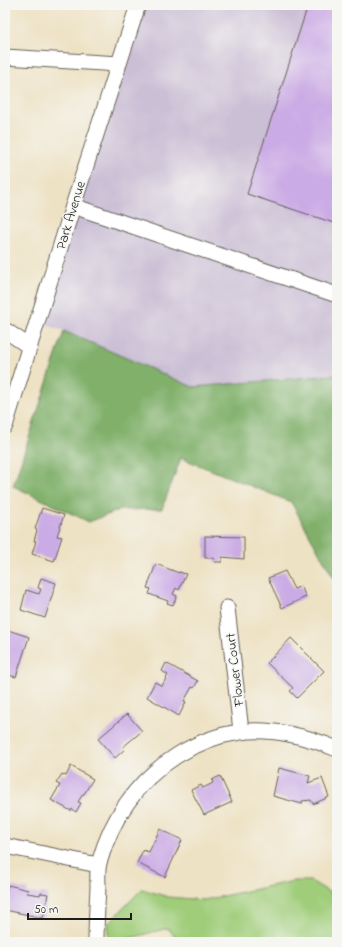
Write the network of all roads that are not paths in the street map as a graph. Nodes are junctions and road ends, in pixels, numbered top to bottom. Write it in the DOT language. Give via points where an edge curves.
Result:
graph roads {
  1 [pos="138,5"];
  2 [pos="5,57"];
  3 [pos="119,64"];
  4 [pos="73,206"];
  5 [pos="337,295"];
  6 [pos="5,330"];
  7 [pos="30,347"];
  8 [pos="5,426"];
  9 [pos="227,608"];
  10 [pos="241,731"];
  11 [pos="337,749"];
  12 [pos="5,846"];
  13 [pos="98,866"];
  14 [pos="96,942"];
  1 -- 3 [label="street, Park Avenue"];
  2 -- 3 [label="street"];
  3 -- 4 [label="street, Park Avenue"];
  4 -- 5 [label="street"];
  4 -- 7 [label="street, Park Avenue"];
  6 -- 7 [label="street"];
  7 -- 8 [label="street, Park Avenue"];
  9 -- 10 [label="street, Flower Court"];
  10 -- 11 [label="street" via="298,736"];
  10 -- 13 [label="street" via="206,741 175,757 141,786 115,822"];
  12 -- 13 [label="street"];
  13 -- 14 [label="street"];
}
